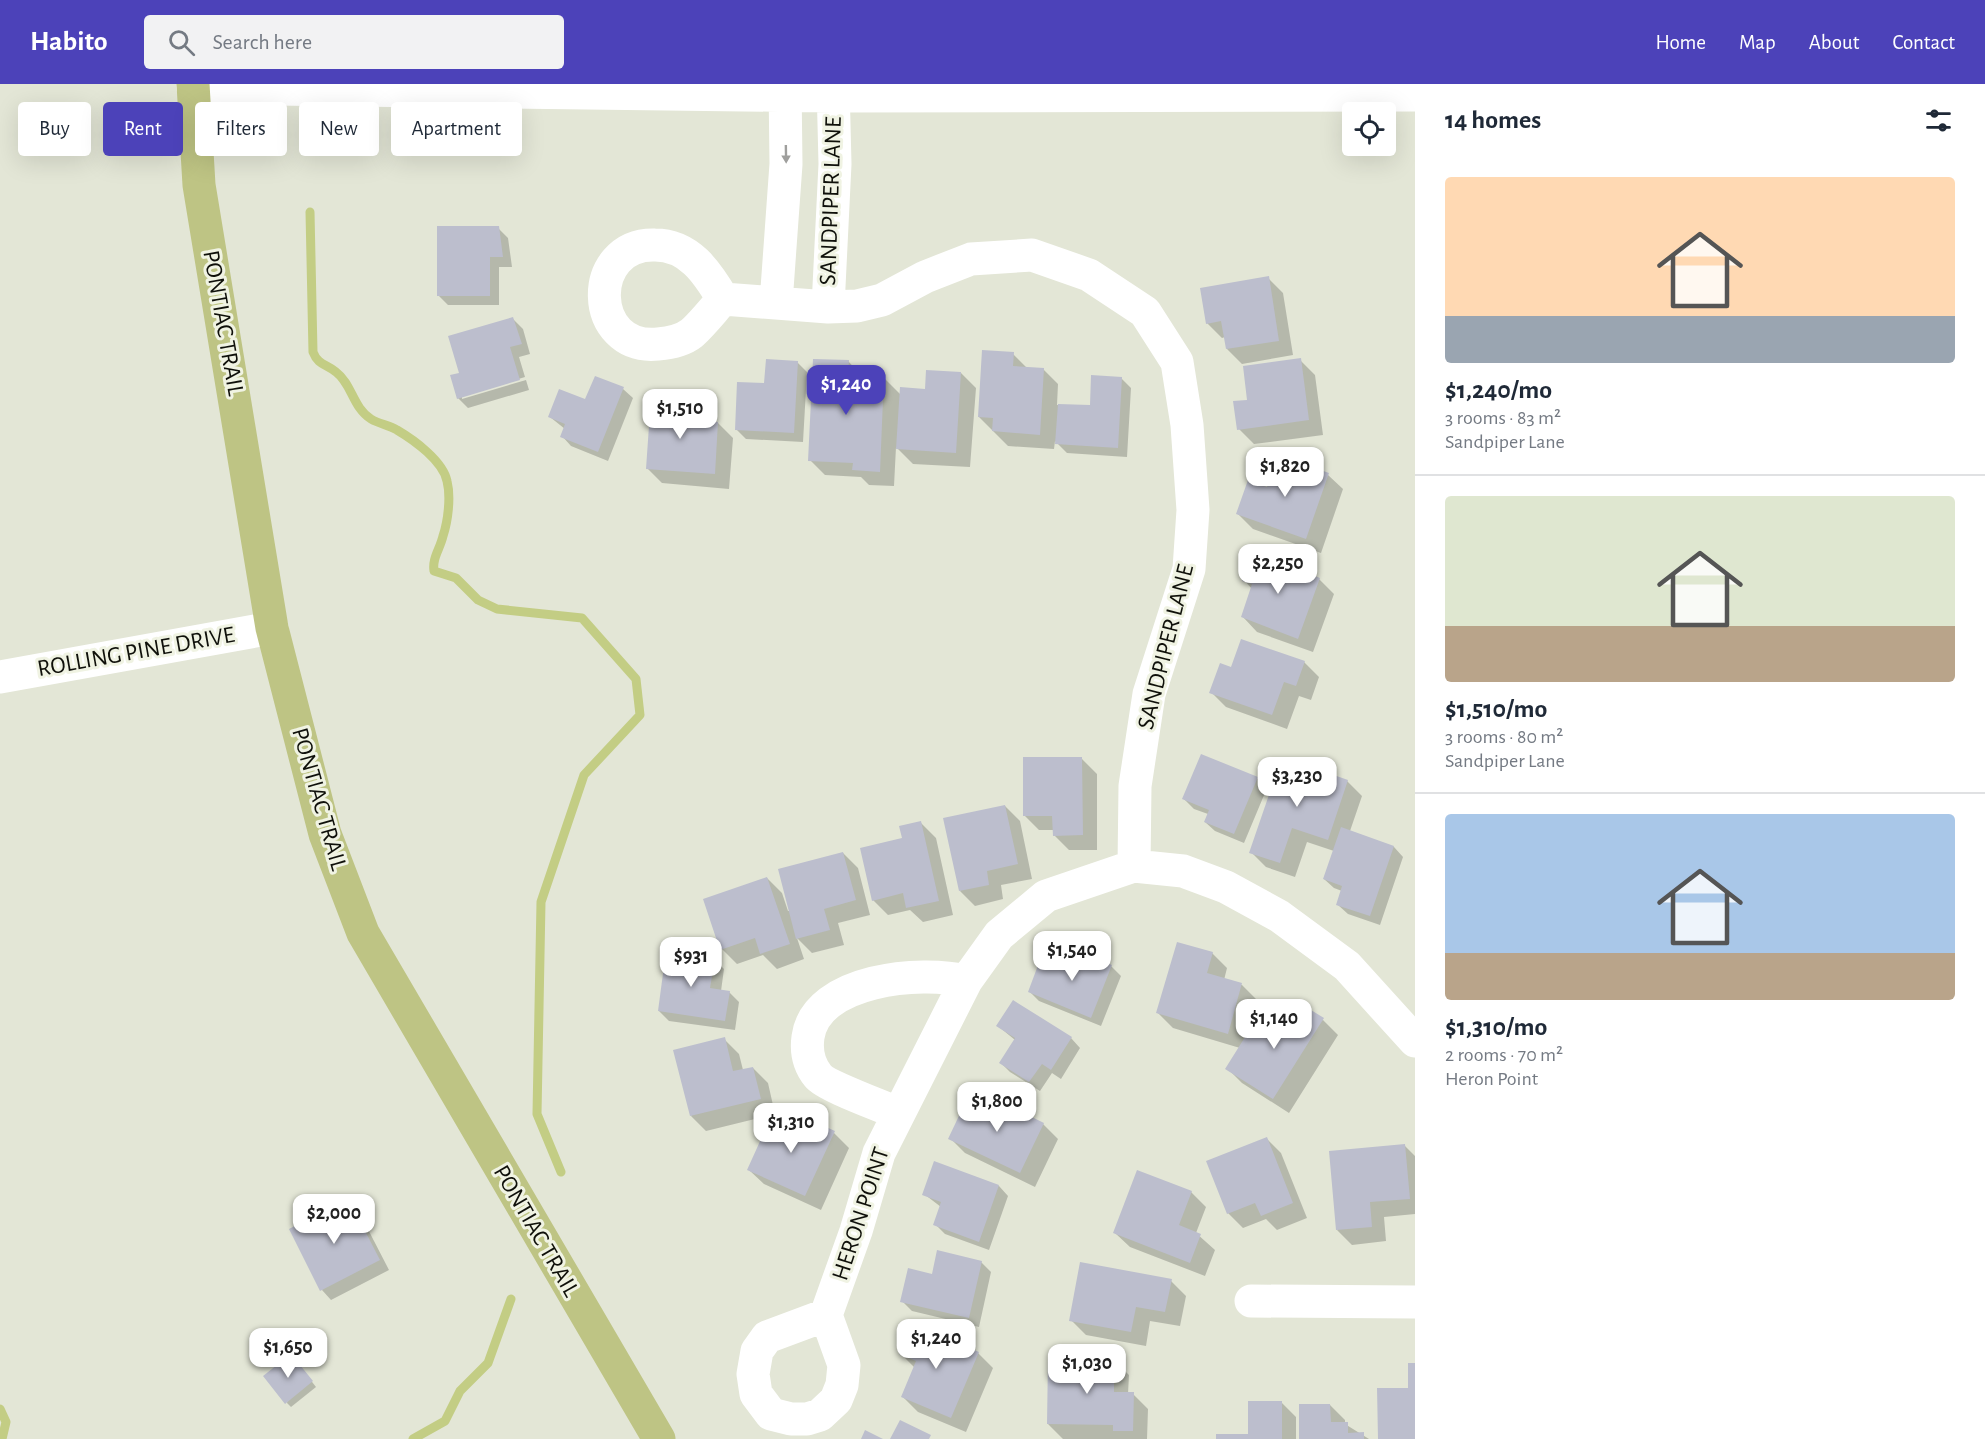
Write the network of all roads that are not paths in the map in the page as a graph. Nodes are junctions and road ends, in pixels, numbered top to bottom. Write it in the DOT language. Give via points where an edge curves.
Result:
graph roads {
  1 [pos="193,86"];
  2 [pos="785,90"];
  3 [pos="833,90"];
  4 [pos="1415,95"];
  5 [pos="723,299"];
  6 [pos="776,303"];
  7 [pos="828,307"];
  8 [pos="272,628"];
  9 [pos="0,677"];
  10 [pos="1134,866"];
  11 [pos="966,981"];
  12 [pos="1415,1041"];
  13 [pos="897,1113"];
  14 [pos="1251,1301"];
  15 [pos="1415,1302"];
  16 [pos="826,1315"];
  17 [pos="659,1439"];
  1 -- 2 [label="street"];
  1 -- 8 [label="main road, PONTIAC TRAIL" via="199,185"];
  2 -- 3 [label="street"];
  2 -- 6 [label="street, SANDPIPER LANE, one-way" via="786,164"];
  3 -- 4 [label="street"];
  3 -- 7 [label="street, SANDPIPER LANE" via="836,164"];
  5 -- 6 [label="street, SANDPIPER LANE"];
  6 -- 7 [label="street, SANDPIPER LANE"];
  7 -- 10 [label="street, SANDPIPER LANE" via="882,300 971,259 1032,255 1089,275 1145,312 1177,362 1188,425 1190,569 1149,694 1135,786"];
  8 -- 9 [label="street, ROLLING PINE DRIVE"];
  8 -- 17 [label="main road, PONTIAC TRAIL" via="325,834 363,933"];
  10 -- 11 [label="street, HERON POINT" via="1047,896 999,935"];
  10 -- 12 [label="street, HERON POINT" via="1183,871 1226,887 1279,916 1347,966"];
  11 -- 13 [label="street, HERON POINT"];
  11 -- 13 [label="street" via="944,976 896,978 851,991 817,1011 809,1026 809,1061 819,1078"];
  13 -- 16 [label="street, HERON POINT" via="879,1153"];
  14 -- 15 [label="street"];
}
